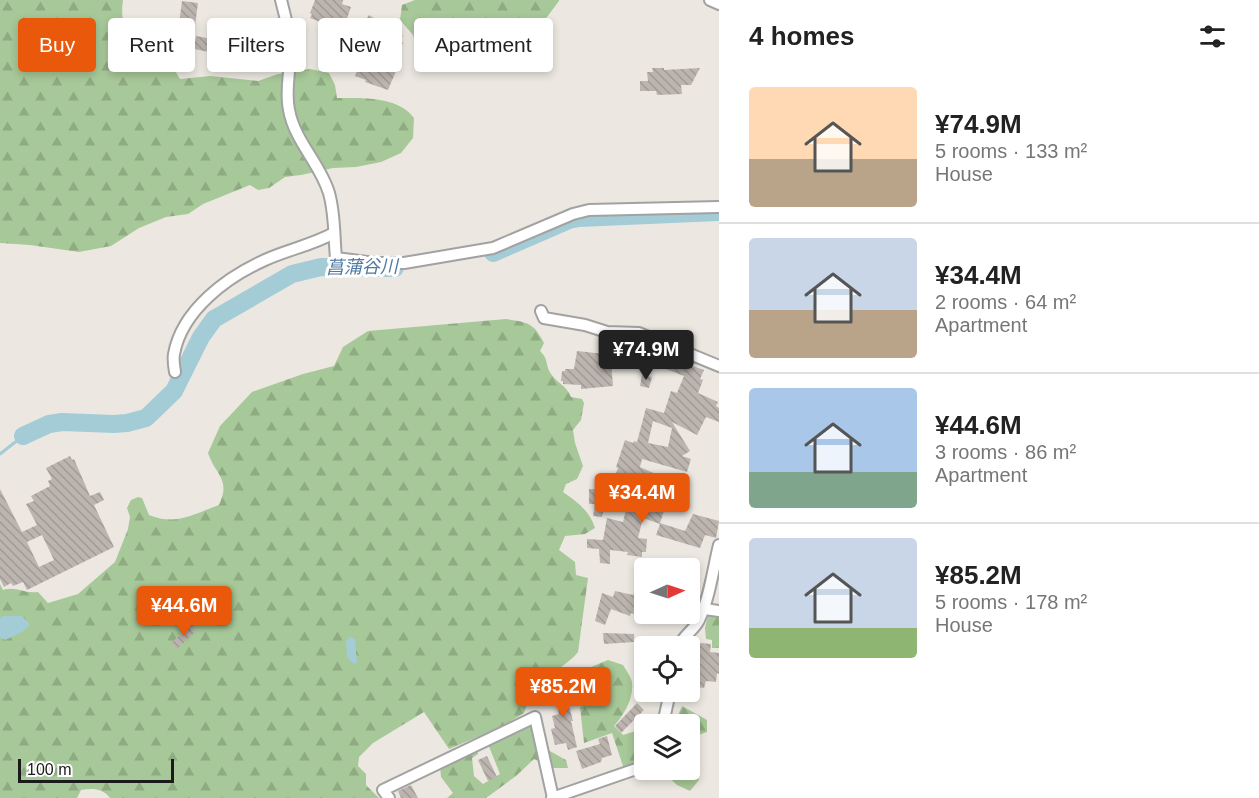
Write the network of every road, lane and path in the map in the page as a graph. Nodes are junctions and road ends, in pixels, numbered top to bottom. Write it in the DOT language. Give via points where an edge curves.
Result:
graph roads {
  1 [pos="281,0"];
  2 [pos="710,0"];
  3 [pos="719,4"];
  4 [pos="719,207"];
  5 [pos="334,233"];
  6 [pos="541,311"];
  7 [pos="719,366"];
  8 [pos="175,372"];
  9 [pos="719,544"];
  10 [pos="705,609"];
  11 [pos="719,611"];
  12 [pos="686,636"];
  13 [pos="634,770"];
  14 [pos="389,798"];
  15 [pos="552,798"];
  1 -- 5 [label="street" via="288,26 289,111 300,141 329,194"];
  2 -- 3 [label="street"];
  4 -- 5 [label="street" via="589,210 493,248 404,263 336,258"];
  5 -- 8 [label="street" via="264,260 213,293 191,316 180,335 173,356"];
  6 -- 7 [label="street" via="544,318 606,332 639,333"];
  9 -- 10 [label="street"];
  10 -- 11 [label="street"];
  10 -- 12 [label="street"];
  13 -- 15 [label="street"];
  14 -- 15 [label="street" via="383,790 535,717"];
}
